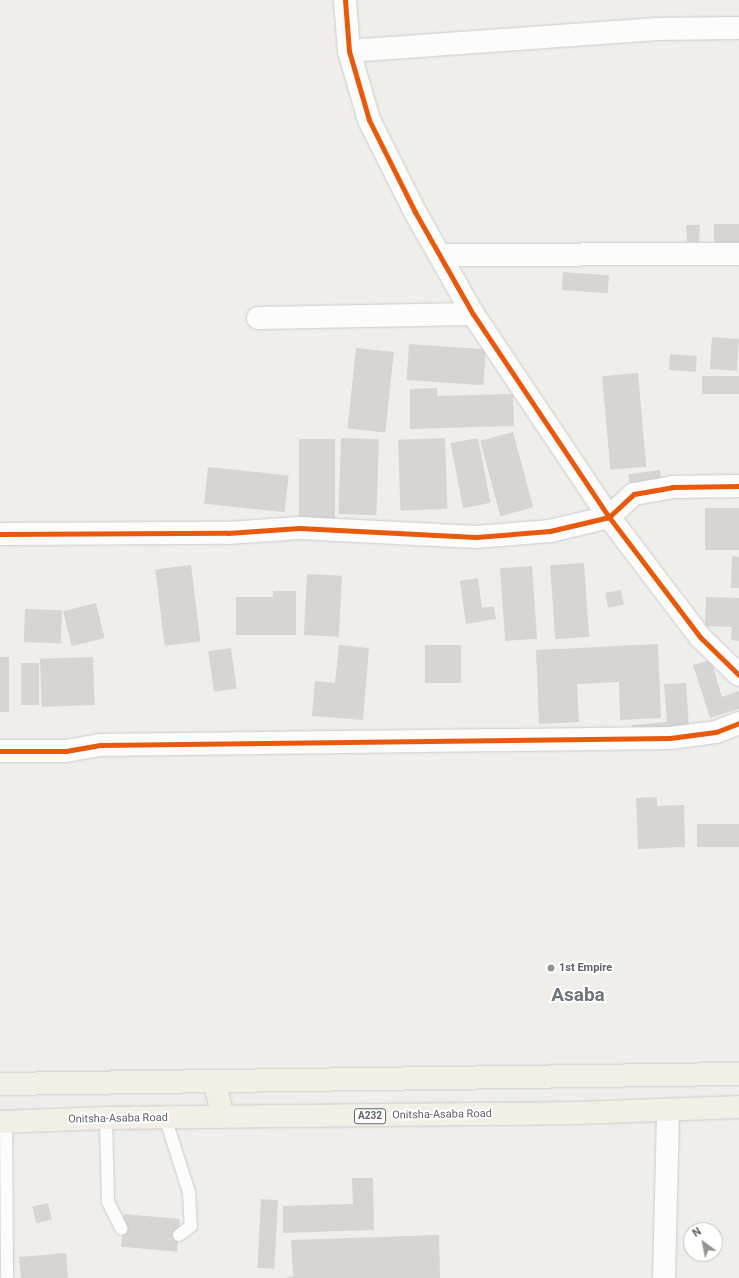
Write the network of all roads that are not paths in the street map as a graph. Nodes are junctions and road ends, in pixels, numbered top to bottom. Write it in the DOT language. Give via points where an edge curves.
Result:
graph roads {
  1 [pos="345,0"];
  2 [pos="739,28"];
  3 [pos="349,51"];
  4 [pos="739,254"];
  5 [pos="440,255"];
  6 [pos="472,314"];
  7 [pos="258,318"];
  8 [pos="739,486"];
  9 [pos="609,517"];
  10 [pos="0,534"];
  11 [pos="739,675"];
  12 [pos="739,723"];
  13 [pos="0,751"];
  14 [pos="739,1074"];
  15 [pos="214,1081"];
  16 [pos="0,1084"];
  17 [pos="739,1107"];
  18 [pos="668,1110"];
  19 [pos="165,1117"];
  20 [pos="223,1117"];
  21 [pos="106,1118"];
  22 [pos="3,1122"];
  23 [pos="122,1229"];
  24 [pos="178,1235"];
  25 [pos="7,1278"];
  26 [pos="664,1278"];
  1 -- 3 [label="street"];
  2 -- 3 [label="street" via="657,29"];
  3 -- 5 [label="street" via="369,120 415,212"];
  4 -- 5 [label="street"];
  5 -- 6 [label="street"];
  6 -- 7 [label="street"];
  6 -- 9 [label="street"];
  8 -- 9 [label="street" via="672,487 634,494"];
  9 -- 10 [label="street" via="550,531 476,537 299,528 228,533"];
  9 -- 11 [label="street" via="700,637"];
  12 -- 13 [label="street" via="716,732 670,738 101,745 66,751"];
  14 -- 15 [label="highway"];
  15 -- 16 [label="highway"];
  15 -- 20 [label="highway"];
  17 -- 18 [label="highway, Onitsha-Asaba Road / A232"];
  18 -- 20 [label="highway, Onitsha-Asaba Road / A232"];
  18 -- 26 [label="street"];
  19 -- 20 [label="highway, Onitsha-Asaba Road / A232"];
  19 -- 21 [label="highway, Onitsha-Asaba Road / A232"];
  19 -- 24 [label="lane" via="189,1192 191,1226"];
  21 -- 22 [label="highway, Onitsha-Asaba Road / A232"];
  21 -- 23 [label="lane" via="108,1202"];
  22 -- 25 [label="lane"];
}
